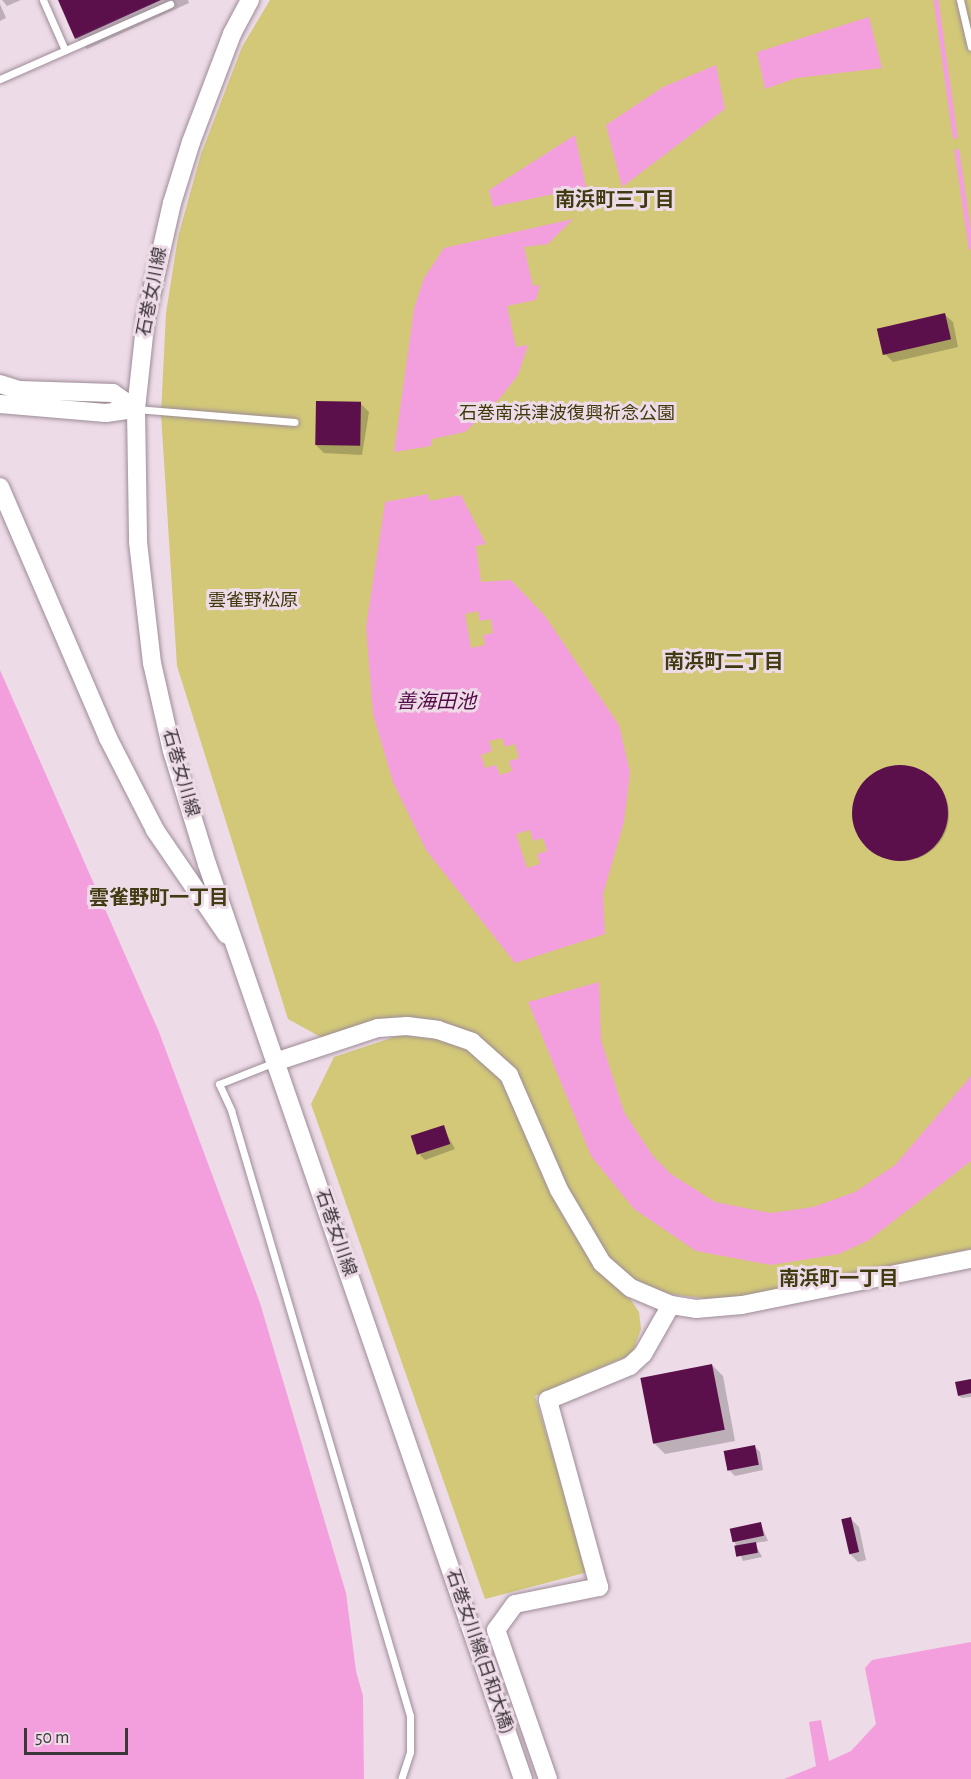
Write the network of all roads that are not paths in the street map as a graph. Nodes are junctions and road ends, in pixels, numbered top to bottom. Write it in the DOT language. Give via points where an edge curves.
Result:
graph roads {
  1 [pos="43,0"];
  2 [pos="250,0"];
  3 [pos="960,0"];
  4 [pos="170,4"];
  5 [pos="971,47"];
  6 [pos="65,50"];
  7 [pos="0,79"];
  8 [pos="0,384"];
  9 [pos="0,404"];
  10 [pos="136,409"];
  11 [pos="294,422"];
  12 [pos="0,487"];
  13 [pos="235,946"];
  14 [pos="278,1061"];
  15 [pos="971,1259"];
  16 [pos="671,1305"];
  17 [pos="435,1526"];
  18 [pos="401,1779"];
  19 [pos="523,1779"];
  20 [pos="548,1779"];
  1 -- 6 [label="lane"];
  2 -- 10 [label="street, 石巻女川線" via="232,34 171,203 146,317"];
  3 -- 5 [label="lane"];
  4 -- 6 [label="lane"];
  6 -- 7 [label="lane"];
  8 -- 10 [label="street" via="19,390 113,393"];
  9 -- 10 [label="street" via="106,413"];
  10 -- 11 [label="lane"];
  10 -- 13 [label="street, 石巻女川線" via="138,542 152,663 172,752"];
  12 -- 13 [label="street" via="108,738 155,830"];
  13 -- 14 [label="street, 石巻女川線"];
  14 -- 16 [label="street" via="378,1028 397,1026 438,1030 472,1042 509,1075 558,1190 602,1263 631,1288"];
  14 -- 17 [label="street, 石巻女川線"];
  14 -- 18 [label="lane" via="219,1084 234,1121 410,1716 410,1752"];
  15 -- 16 [label="street" via="742,1305 696,1309"];
  16 -- 20 [label="street" via="643,1354 630,1366 548,1400 599,1587 514,1604 496,1630"];
  17 -- 19 [label="street, 石巻女川線(日和大橋)"];
}
